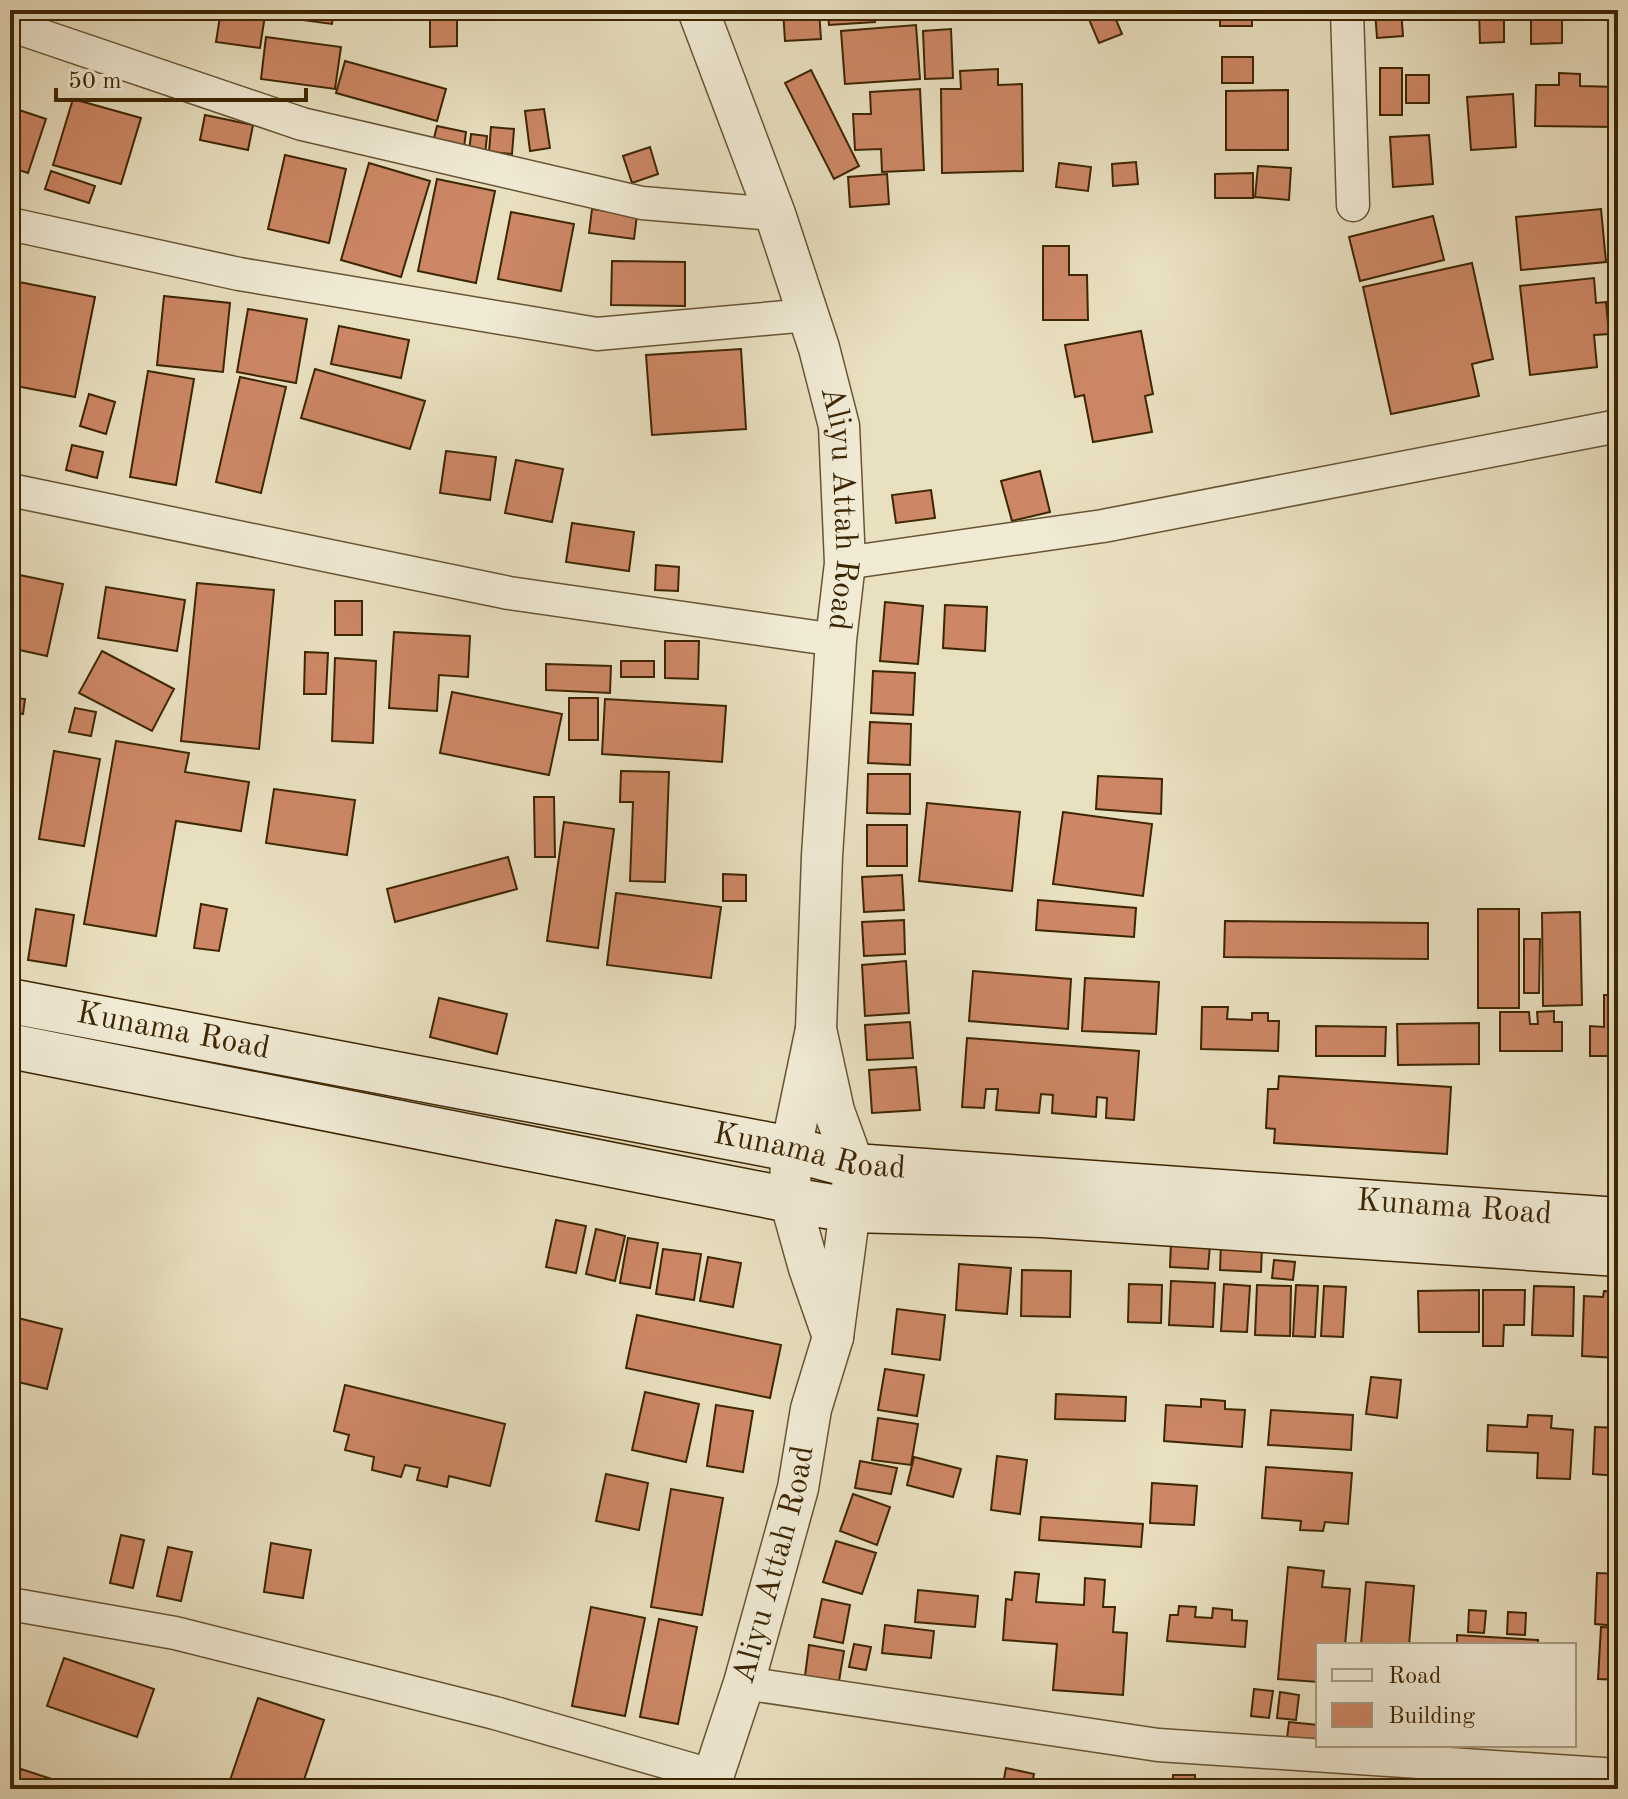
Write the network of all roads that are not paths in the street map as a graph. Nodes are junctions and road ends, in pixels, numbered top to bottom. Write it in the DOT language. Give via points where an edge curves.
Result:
graph roads {
  1 [pos="698,10"];
  2 [pos="1347,10"];
  3 [pos="10,25"];
  4 [pos="1353,205"];
  5 [pos="775,214"];
  6 [pos="10,224"];
  7 [pos="808,315"];
  8 [pos="1618,426"];
  9 [pos="10,490"];
  10 [pos="845,563"];
  11 [pos="836,640"];
  12 [pos="10,1001"];
  13 [pos="816,1029"];
  14 [pos="10,1046"];
  15 [pos="791,1149"];
  16 [pos="854,1166"];
  17 [pos="790,1200"];
  18 [pos="850,1210"];
  19 [pos="1618,1220"];
  20 [pos="1618,1254"];
  21 [pos="833,1337"];
  22 [pos="10,1604"];
  23 [pos="744,1683"];
  24 [pos="1618,1775"];
  25 [pos="711,1782"];
  1 -- 5 [label="street, Aliyu Attah Road"];
  2 -- 4 [label="street"];
  3 -- 5 [label="street" via="302,124 642,203"];
  5 -- 7 [label="street, Aliyu Attah Road"];
  6 -- 7 [label="street" via="239,274 597,334"];
  7 -- 10 [label="street, Aliyu Attah Road" via="839,426"];
  8 -- 10 [label="street" via="1103,526"];
  9 -- 11 [label="street" via="509,593"];
  10 -- 11 [label="street, Aliyu Attah Road"];
  11 -- 13 [label="street, Aliyu Attah Road"];
  12 -- 15 [label="main road, Kunama Road"];
  13 -- 15 [label="street, Aliyu Attah Road"];
  13 -- 16 [label="street, Aliyu Attah Road" via="834,1111"];
  14 -- 17 [label="main road, Kunama Road"];
  15 -- 16 [label="main road, Kunama Road"];
  15 -- 17 [label="street, Aliyu Attah Road"];
  16 -- 18 [label="street, Aliyu Attah Road"];
  16 -- 19 [label="main road, Kunama Road"];
  17 -- 18 [label="main road, Kunama Road"];
  17 -- 21 [label="street, Aliyu Attah Road"];
  18 -- 20 [label="main road, Kunama Road" via="1043,1215"];
  18 -- 21 [label="street, Aliyu Attah Road"];
  21 -- 23 [label="street, Aliyu Attah Road"];
  22 -- 25 [label="street" via="175,1633 495,1713"];
  23 -- 24 [label="street" via="1158,1745"];
  23 -- 25 [label="street, Aliyu Attah Road"];
}
